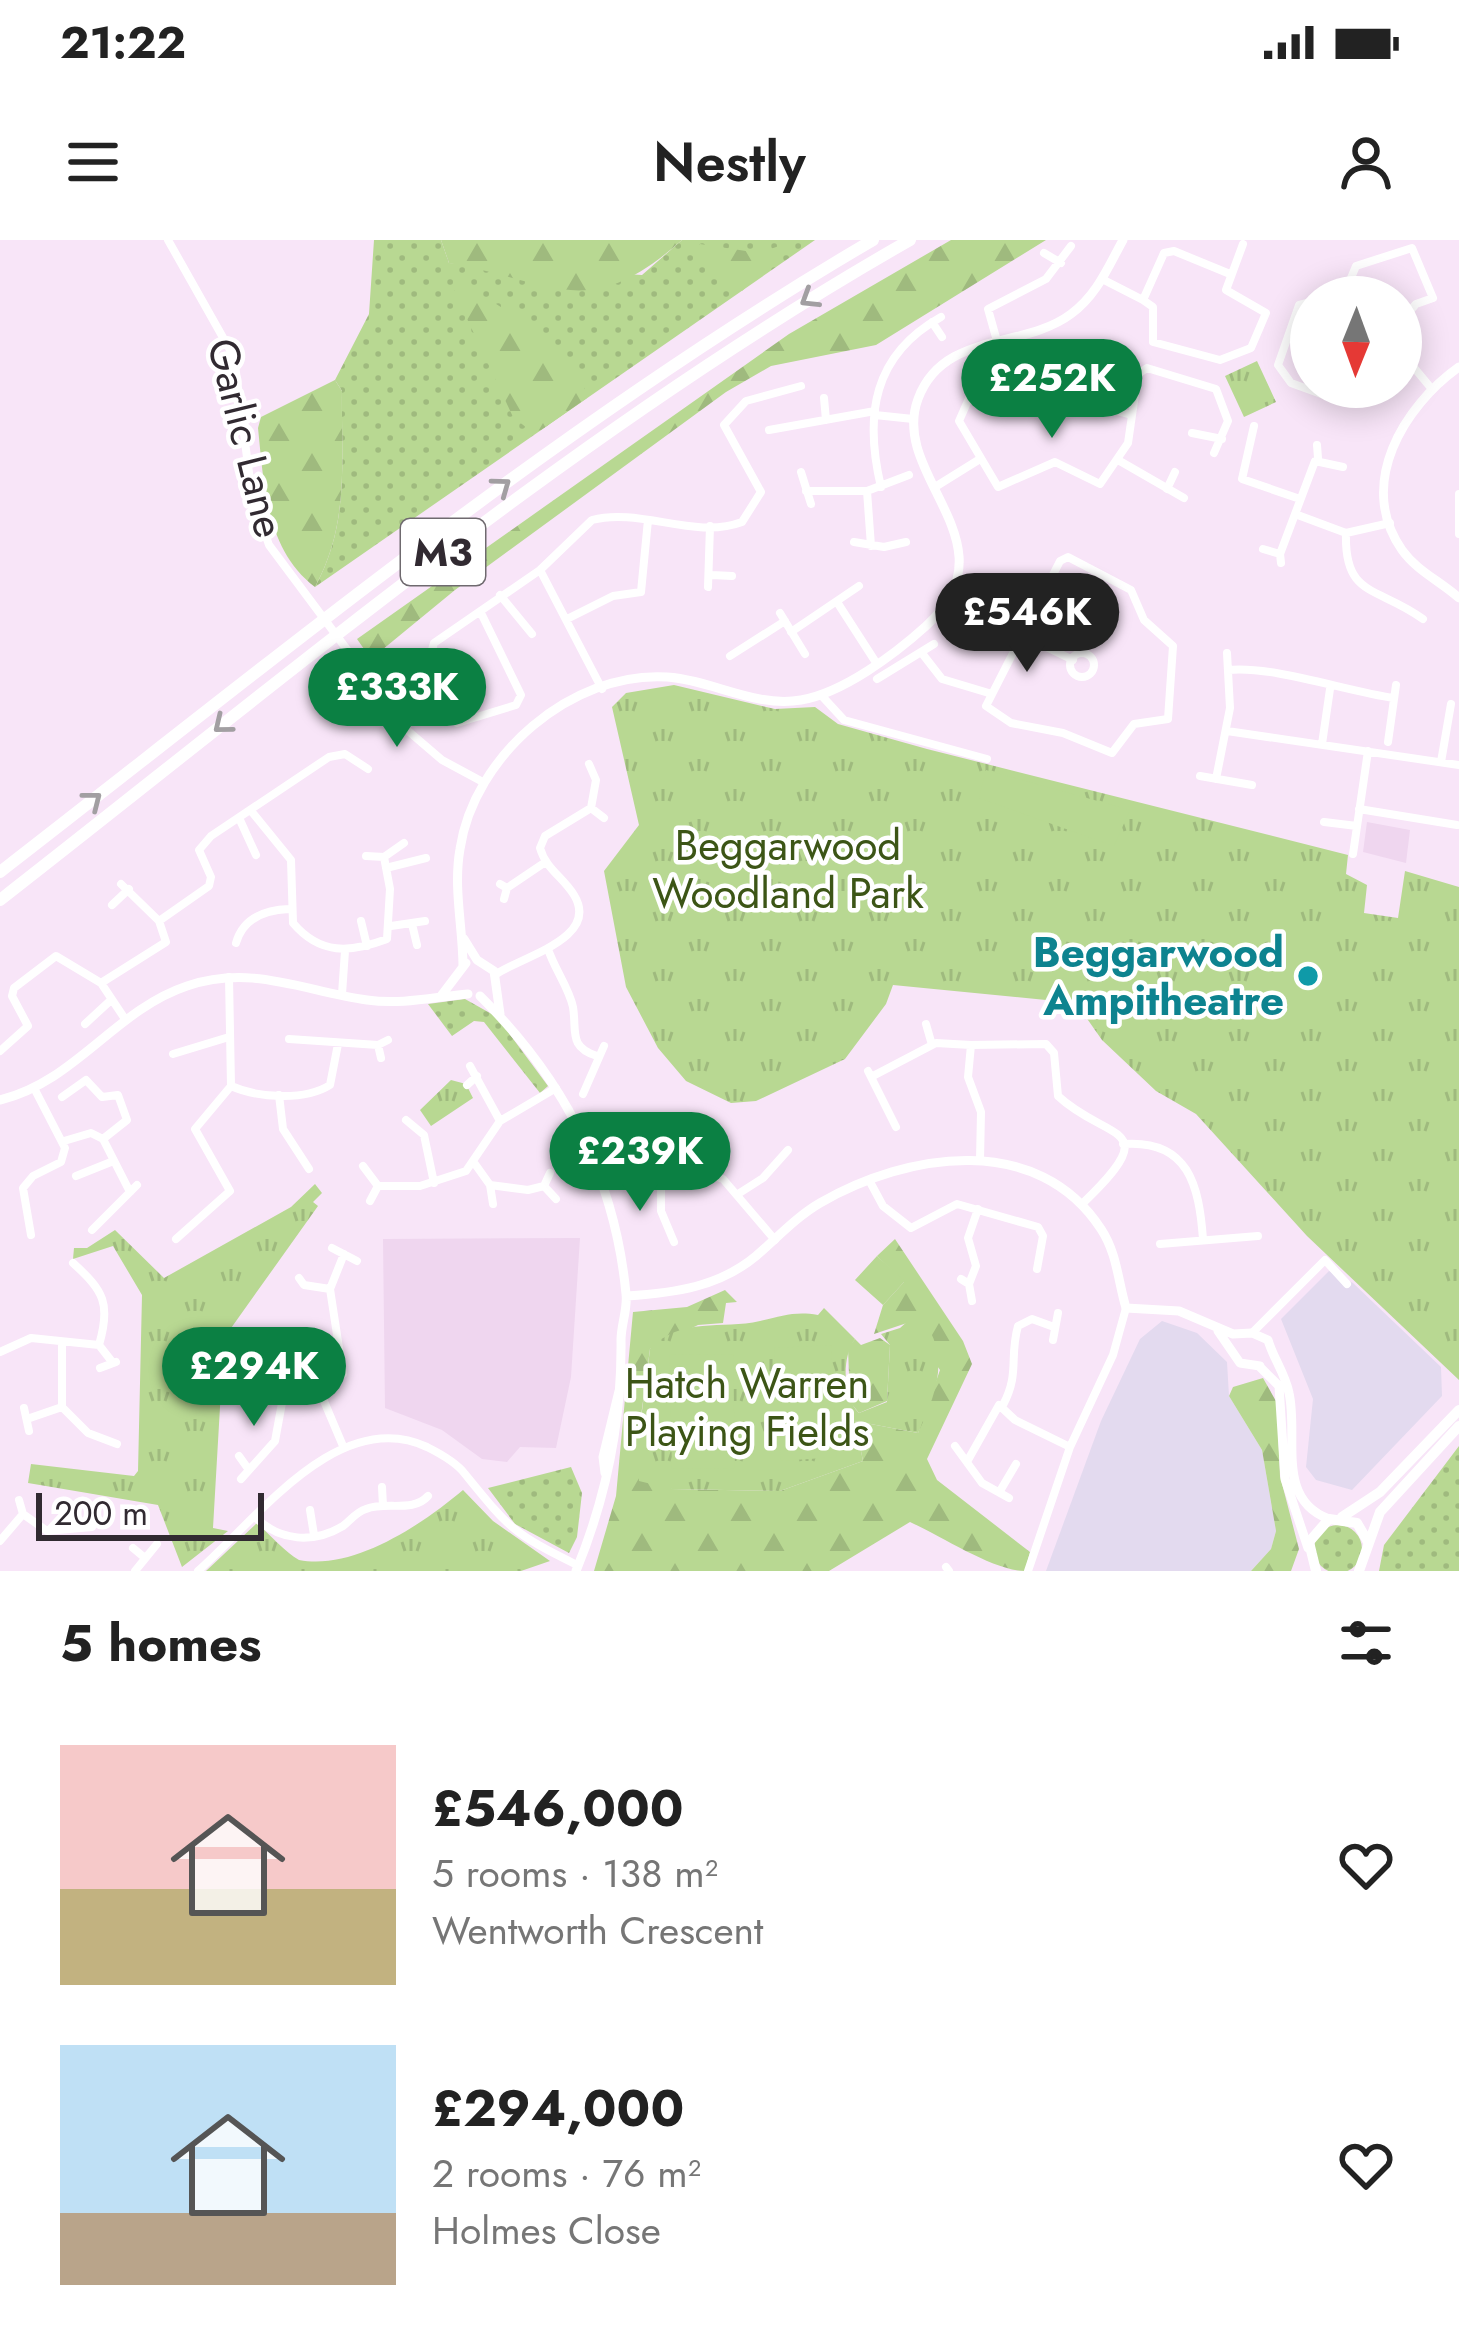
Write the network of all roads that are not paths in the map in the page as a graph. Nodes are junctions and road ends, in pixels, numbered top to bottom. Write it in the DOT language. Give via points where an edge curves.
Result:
graph roads {
  1 [pos="168,240"];
  2 [pos="873,240"];
  3 [pos="910,240"];
  4 [pos="1123,240"];
  5 [pos="1243,244"];
  6 [pos="1071,246"];
  7 [pos="1044,253"];
  8 [pos="1061,263"];
  9 [pos="1230,274"];
  10 [pos="1352,276"];
  11 [pos="1102,279"];
  12 [pos="1143,300"];
  13 [pos="1422,302"];
  14 [pos="1290,331"];
  15 [pos="942,338"];
  16 [pos="997,340"];
  17 [pos="1459,367"];
  18 [pos="1422,377"];
  19 [pos="778,378"];
  20 [pos="1290,381"];
  21 [pos="800,386"];
  22 [pos="1431,388"];
  23 [pos="780,391"];
  24 [pos="824,398"];
  25 [pos="875,413"];
  26 [pos="1128,414"];
  27 [pos="913,419"];
  28 [pos="826,421"];
  29 [pos="1254,426"];
  30 [pos="769,430"];
  31 [pos="1192,433"];
  32 [pos="1222,439"];
  33 [pos="1251,441"];
  34 [pos="1264,445"];
  35 [pos="1317,446"];
  36 [pos="1214,453"];
  37 [pos="1318,458"];
  38 [pos="980,459"];
  39 [pos="1118,460"];
  40 [pos="1343,466"];
  41 [pos="801,472"];
  42 [pos="1175,472"];
  43 [pos="910,475"];
  44 [pos="881,487"];
  45 [pos="935,488"];
  46 [pos="1167,489"];
  47 [pos="806,491"];
  48 [pos="867,491"];
  49 [pos="1459,494"];
  50 [pos="1184,498"];
  51 [pos="1300,499"];
  52 [pos="811,504"];
  53 [pos="736,505"];
  54 [pos="746,512"];
  55 [pos="1295,514"];
  56 [pos="648,520"];
  57 [pos="1390,523"];
  58 [pos="710,526"];
  59 [pos="1346,533"];
  60 [pos="1459,534"];
  61 [pos="854,542"];
  62 [pos="906,542"];
  63 [pos="871,546"];
  64 [pos="1263,549"];
  65 [pos="540,570"];
  66 [pos="712,575"];
  67 [pos="732,576"];
  68 [pos="860,586"];
  69 [pos="708,587"];
  70 [pos="500,595"];
  71 [pos="947,598"];
  72 [pos="1459,598"];
  73 [pos="837,602"];
  74 [pos="1402,604"];
  75 [pos="1396,614"];
  76 [pos="482,615"];
  77 [pos="567,619"];
  78 [pos="1423,620"];
  79 [pos="791,632"];
  80 [pos="532,634"];
  81 [pos="1022,636"];
  82 [pos="934,644"];
  83 [pos="921,652"];
  84 [pos="1226,652"];
  85 [pos="805,654"];
  86 [pos="730,656"];
  87 [pos="1073,660"];
  88 [pos="875,662"];
  89 [pos="1228,670"];
  90 [pos="478,678"];
  91 [pos="877,680"];
  92 [pos="1396,685"];
  93 [pos="439,688"];
  94 [pos="602,689"];
  95 [pos="1330,689"];
  96 [pos="821,694"];
  97 [pos="992,694"];
  98 [pos="1394,698"];
  99 [pos="1451,704"];
  100 [pos="1453,724"];
  101 [pos="1227,731"];
  102 [pos="1388,742"];
  103 [pos="1322,744"];
  104 [pos="1368,751"];
  105 [pos="987,759"];
  106 [pos="358,761"];
  107 [pos="1441,762"];
  108 [pos="590,764"];
  109 [pos="1459,765"];
  110 [pos="368,769"];
  111 [pos="351,774"];
  112 [pos="1200,776"];
  113 [pos="1216,779"];
  114 [pos="481,781"];
  115 [pos="1252,784"];
  116 [pos="591,808"];
  117 [pos="1359,809"];
  118 [pos="252,812"];
  119 [pos="604,818"];
  120 [pos="240,820"];
  121 [pos="1324,822"];
  122 [pos="1457,825"];
  123 [pos="1357,826"];
  124 [pos="404,843"];
  125 [pos="1352,854"];
  126 [pos="256,855"];
  127 [pos="366,856"];
  128 [pos="383,856"];
  129 [pos="426,858"];
  130 [pos="544,863"];
  131 [pos="386,868"];
  132 [pos="0,872"];
  133 [pos="504,890"];
  134 [pos="0,899"];
  135 [pos="112,905"];
  136 [pos="289,909"];
  137 [pos="159,921"];
  138 [pos="230,921"];
  139 [pos="362,921"];
  140 [pos="425,921"];
  141 [pos="412,924"];
  142 [pos="391,926"];
  143 [pos="239,930"];
  144 [pos="463,937"];
  145 [pos="236,943"];
  146 [pos="417,945"];
  147 [pos="367,946"];
  148 [pos="548,950"];
  149 [pos="345,952"];
  150 [pos="477,960"];
  151 [pos="461,971"];
  152 [pos="492,976"];
  153 [pos="229,977"];
  154 [pos="101,983"];
  155 [pos="342,994"];
  156 [pos="474,995"];
  157 [pos="441,996"];
  158 [pos="111,1000"];
  159 [pos="500,1014"];
  160 [pos="125,1019"];
  161 [pos="85,1024"];
  162 [pos="926,1024"];
  163 [pos="28,1026"];
  164 [pos="302,1027"];
  165 [pos="229,1037"];
  166 [pos="39,1039"];
  167 [pos="289,1039"];
  168 [pos="301,1040"];
  169 [pos="388,1040"];
  170 [pos="338,1044"];
  171 [pos="378,1045"];
  172 [pos="932,1045"];
  173 [pos="970,1045"];
  174 [pos="604,1046"];
  175 [pos="0,1051"];
  176 [pos="173,1054"];
  177 [pos="597,1056"];
  178 [pos="381,1058"];
  179 [pos="470,1066"];
  180 [pos="477,1076"];
  181 [pos="467,1085"];
  182 [pos="231,1086"];
  183 [pos="34,1088"];
  184 [pos="556,1088"];
  185 [pos="279,1094"];
  186 [pos="583,1094"];
  187 [pos="62,1097"];
  188 [pos="0,1100"];
  189 [pos="423,1114"];
  190 [pos="908,1116"];
  191 [pos="500,1121"];
  192 [pos="690,1125"];
  193 [pos="103,1139"];
  194 [pos="64,1141"];
  195 [pos="1123,1144"];
  196 [pos="788,1150"];
  197 [pos="980,1160"];
  198 [pos="111,1162"];
  199 [pos="475,1164"];
  200 [pos="363,1166"];
  201 [pos="309,1169"];
  202 [pos="641,1171"];
  203 [pos="661,1172"];
  204 [pos="695,1172"];
  205 [pos="550,1173"];
  206 [pos="76,1176"];
  207 [pos="869,1180"];
  208 [pos="434,1183"];
  209 [pos="490,1185"];
  210 [pos="378,1186"];
  211 [pos="544,1186"];
  212 [pos="738,1194"];
  213 [pos="556,1199"];
  214 [pos="370,1202"];
  215 [pos="493,1204"];
  216 [pos="1082,1204"];
  217 [pos="978,1210"];
  218 [pos="179,1219"];
  219 [pos="186,1229"];
  220 [pos="92,1230"];
  221 [pos="31,1236"];
  222 [pos="1258,1236"];
  223 [pos="176,1239"];
  224 [pos="1203,1239"];
  225 [pos="775,1240"];
  226 [pos="674,1242"];
  227 [pos="1160,1244"];
  228 [pos="332,1248"];
  229 [pos="344,1254"];
  230 [pos="357,1261"];
  231 [pos="73,1263"];
  232 [pos="1041,1263"];
  233 [pos="1347,1284"];
  234 [pos="330,1289"];
  235 [pos="296,1296"];
  236 [pos="627,1296"];
  237 [pos="972,1301"];
  238 [pos="1126,1308"];
  239 [pos="1058,1313"];
  240 [pos="1273,1316"];
  241 [pos="1214,1326"];
  242 [pos="1054,1327"];
  243 [pos="1247,1334"];
  244 [pos="1053,1340"];
  245 [pos="62,1343"];
  246 [pos="99,1345"];
  247 [pos="1269,1346"];
  248 [pos="1235,1351"];
  249 [pos="0,1352"];
  250 [pos="1259,1366"];
  251 [pos="100,1368"];
  252 [pos="245,1386"];
  253 [pos="318,1387"];
  254 [pos="284,1392"];
  255 [pos="1003,1406"];
  256 [pos="62,1407"];
  257 [pos="1459,1410"];
  258 [pos="108,1424"];
  259 [pos="1459,1426"];
  260 [pos="29,1431"];
  261 [pos="103,1438"];
  262 [pos="118,1444"];
  263 [pos="344,1446"];
  264 [pos="955,1446"];
  265 [pos="1070,1447"];
  266 [pos="239,1456"];
  267 [pos="968,1460"];
  268 [pos="1016,1464"];
  269 [pos="249,1471"];
  270 [pos="241,1479"];
  271 [pos="382,1487"];
  272 [pos="1000,1491"];
  273 [pos="428,1496"];
  274 [pos="1009,1498"];
  275 [pos="19,1500"];
  276 [pos="383,1506"];
  277 [pos="310,1510"];
  278 [pos="23,1514"];
  279 [pos="256,1518"];
  280 [pos="1335,1518"];
  281 [pos="92,1527"];
  282 [pos="314,1535"];
  283 [pos="0,1541"];
  284 [pos="1368,1542"];
  285 [pos="157,1544"];
  286 [pos="133,1548"];
  287 [pos="145,1558"];
  288 [pos="1310,1562"];
  289 [pos="576,1568"];
  290 [pos="135,1571"];
  291 [pos="198,1571"];
  292 [pos="1028,1571"];
  293 [pos="1359,1571"];
  1 -- 114 [label="street, Garlic Lane" via="234,357 256,511 269,545 418,741"];
  132 -- 2 [label="highway, M3, one-way" via="475,505 632,393"];
  3 -- 134 [label="highway, M3, one-way" via="688,377 481,524"];
  4 -- 11 [label="street"];
  5 -- 9 [label="street"];
  6 -- 8 [label="street"];
  7 -- 8 [label="street"];
  8 -- 16 [label="street" via="988,309"];
  9 -- 12 [label="street" via="1168,250"];
  9 -- 12 [label="street" via="1226,294 1266,317 1251,348 1227,359 1153,342 1154,307"];
  10 -- 13 [label="street" via="1357,266 1412,248 1433,298"];
  11 -- 12 [label="street"];
  11 -- 16 [label="street" via="1062,320"];
  14 -- 20 [label="street" via="1278,365"];
  15 -- 25 [label="street" via="936,319 901,344 881,379"];
  16 -- 27 [label="street" via="942,364 920,392"];
  17 -- 22 [label="street"];
  18 -- 22 [label="street"];
  19 -- 23 [label="street"];
  21 -- 23 [label="street"];
  22 -- 57 [label="street" via="1407,415 1393,452 1385,486"];
  23 -- 54 [label="street" via="746,401 724,424 761,492"];
  24 -- 28 [label="street"];
  25 -- 27 [label="street"];
  25 -- 28 [label="street"];
  25 -- 44 [label="street"];
  26 -- 32 [label="street" via="1142,370 1202,382 1216,389 1228,421"];
  26 -- 38 [label="street" via="1055,394 1024,353 994,358 959,413"];
  26 -- 39 [label="street"];
  27 -- 45 [label="street" via="916,452"];
  28 -- 30 [label="street"];
  29 -- 33 [label="street"];
  31 -- 32 [label="street"];
  32 -- 36 [label="street"];
  33 -- 34 [label="street"];
  33 -- 51 [label="street" via="1242,478"];
  35 -- 37 [label="street"];
  37 -- 40 [label="street"];
  37 -- 51 [label="street"];
  38 -- 39 [label="street" via="1004,488 1055,463 1100,484"];
  38 -- 45 [label="street"];
  39 -- 46 [label="street"];
  41 -- 47 [label="street"];
  42 -- 46 [label="street"];
  43 -- 44 [label="street"];
  44 -- 48 [label="street"];
  45 -- 71 [label="street" via="956,537"];
  46 -- 50 [label="street"];
  47 -- 48 [label="street"];
  47 -- 52 [label="street"];
  48 -- 63 [label="street"];
  49 -- 60 [label="street"];
  51 -- 55 [label="street"];
  53 -- 54 [label="street"];
  54 -- 58 [label="street" via="734,526"];
  55 -- 59 [label="street"];
  55 -- 64 [label="street" via="1280,559"];
  56 -- 58 [label="street"];
  56 -- 65 [label="street" via="592,520"];
  56 -- 77 [label="street" via="641,592"];
  57 -- 59 [label="street"];
  57 -- 72 [label="street" via="1411,561"];
  58 -- 66 [label="street"];
  59 -- 74 [label="street" via="1352,578"];
  61 -- 63 [label="street"];
  62 -- 63 [label="street"];
  65 -- 70 [label="street"];
  65 -- 77 [label="street"];
  66 -- 67 [label="street"];
  66 -- 69 [label="street"];
  68 -- 73 [label="street"];
  70 -- 76 [label="street"];
  70 -- 80 [label="street"];
  71 -- 81 [label="street"];
  71 -- 88 [label="street" via="927,625"];
  73 -- 79 [label="street"];
  73 -- 88 [label="street"];
  74 -- 75 [label="street"];
  74 -- 78 [label="street"];
  76 -- 93 [label="street" via="428,651 426,670"];
  76 -- 93 [label="street" via="520,700 457,723"];
  77 -- 94 [label="street"];
  79 -- 85 [label="street"];
  79 -- 86 [label="street" via="782,617 749,654"];
  81 -- 87 [label="street"];
  81 -- 97 [label="street"];
  81 -- 97 [label="street" via="1068,557 1131,590 1144,620 1173,646 1168,719 1134,724 1118,748 1104,752 988,712"];
  82 -- 83 [label="street"];
  83 -- 91 [label="street"];
  83 -- 97 [label="street" via="942,679"];
  84 -- 89 [label="street"];
  88 -- 96 [label="street"];
  89 -- 95 [label="street" via="1258,667"];
  89 -- 101 [label="street"];
  90 -- 93 [label="street" via="469,668"];
  92 -- 98 [label="street"];
  94 -- 96 [label="street" via="662,677 775,702"];
  94 -- 114 [label="street" via="531,727"];
  95 -- 98 [label="street"];
  95 -- 103 [label="street"];
  96 -- 105 [label="street" via="844,720"];
  98 -- 102 [label="street"];
  99 -- 100 [label="street"];
  100 -- 107 [label="street"];
  101 -- 103 [label="street"];
  101 -- 113 [label="street"];
  103 -- 104 [label="street"];
  104 -- 107 [label="street"];
  104 -- 117 [label="street"];
  106 -- 110 [label="street"];
  106 -- 111 [label="street"];
  106 -- 118 [label="street" via="329,757"];
  107 -- 109 [label="street"];
  108 -- 116 [label="street"];
  112 -- 113 [label="street"];
  113 -- 115 [label="street"];
  114 -- 144 [label="street" via="458,860"];
  116 -- 119 [label="street"];
  116 -- 130 [label="street" via="545,836"];
  117 -- 122 [label="street"];
  117 -- 123 [label="street"];
  118 -- 120 [label="street"];
  118 -- 136 [label="street" via="291,860"];
  120 -- 126 [label="street"];
  120 -- 137 [label="street" via="202,844 209,886"];
  121 -- 123 [label="street"];
  123 -- 125 [label="street"];
  124 -- 128 [label="street"];
  127 -- 128 [label="street"];
  128 -- 131 [label="street"];
  129 -- 131 [label="street"];
  130 -- 133 [label="street"];
  130 -- 148 [label="street" via="580,910"];
  131 -- 142 [label="street"];
  135 -- 137 [label="street" via="125,886"];
  136 -- 143 [label="street" via="266,911"];
  136 -- 149 [label="street" via="305,937"];
  137 -- 154 [label="street" via="161,948"];
  138 -- 143 [label="street"];
  139 -- 147 [label="street"];
  140 -- 141 [label="street"];
  141 -- 142 [label="street"];
  141 -- 146 [label="street"];
  142 -- 147 [label="street" via="387,939"];
  143 -- 145 [label="street"];
  144 -- 150 [label="street"];
  144 -- 151 [label="street"];
  147 -- 149 [label="street"];
  148 -- 152 [label="street"];
  148 -- 177 [label="street" via="573,1008 572,1035"];
  149 -- 155 [label="street"];
  150 -- 151 [label="street"];
  150 -- 152 [label="street"];
  151 -- 156 [label="street"];
  151 -- 157 [label="street"];
  152 -- 156 [label="street"];
  152 -- 159 [label="street"];
  153 -- 155 [label="street" via="285,979"];
  153 -- 160 [label="street" via="175,991"];
  153 -- 165 [label="street"];
  154 -- 158 [label="street"];
  154 -- 163 [label="street" via="56,956 14,988"];
  155 -- 157 [label="street" via="395,1002"];
  156 -- 157 [label="street"];
  156 -- 159 [label="street"];
  158 -- 160 [label="street"];
  158 -- 161 [label="street"];
  159 -- 184 [label="street"];
  160 -- 183 [label="street"];
  162 -- 172 [label="street"];
  163 -- 166 [label="street"];
  163 -- 175 [label="street"];
  164 -- 168 [label="street"];
  165 -- 176 [label="street"];
  165 -- 182 [label="street"];
  167 -- 168 [label="street"];
  168 -- 170 [label="street"];
  169 -- 171 [label="street"];
  170 -- 171 [label="street"];
  170 -- 185 [label="street" via="330,1085"];
  171 -- 178 [label="street"];
  172 -- 173 [label="street"];
  172 -- 190 [label="street" via="870,1074 895,1124"];
  173 -- 195 [label="street" via="1046,1044 1058,1096 1112,1126"];
  173 -- 197 [label="street"];
  174 -- 177 [label="street"];
  177 -- 186 [label="street"];
  179 -- 180 [label="street"];
  180 -- 181 [label="street"];
  180 -- 191 [label="street"];
  182 -- 185 [label="street"];
  182 -- 219 [label="street" via="195,1129 230,1191"];
  183 -- 188 [label="street"];
  183 -- 194 [label="street"];
  184 -- 191 [label="street"];
  184 -- 236 [label="street" via="604,1179"];
  185 -- 201 [label="street" via="290,1151"];
  187 -- 193 [label="street" via="86,1080 102,1097 120,1091 127,1120"];
  189 -- 208 [label="street" via="410,1122 430,1148"];
  191 -- 199 [label="street"];
  192 -- 204 [label="street"];
  193 -- 194 [label="street" via="91,1133"];
  193 -- 198 [label="street"];
  194 -- 221 [label="street" via="61,1162 23,1188"];
  195 -- 216 [label="street" via="1119,1166"];
  195 -- 224 [label="street" via="1162,1148 1204,1188"];
  196 -- 212 [label="street"];
  197 -- 207 [label="street"];
  197 -- 216 [label="street" via="1041,1174"];
  198 -- 206 [label="street"];
  198 -- 220 [label="street" via="133,1189"];
  199 -- 208 [label="street"];
  199 -- 209 [label="street"];
  200 -- 210 [label="street"];
  202 -- 203 [label="street"];
  203 -- 204 [label="street"];
  203 -- 226 [label="street" via="662,1216"];
  204 -- 212 [label="street" via="723,1179"];
  205 -- 211 [label="street"];
  207 -- 217 [label="street" via="883,1206 911,1228 948,1205"];
  207 -- 225 [label="street" via="816,1205"];
  208 -- 210 [label="street"];
  209 -- 211 [label="street"];
  209 -- 215 [label="street"];
  210 -- 214 [label="street"];
  211 -- 213 [label="street"];
  212 -- 225 [label="street"];
  216 -- 238 [label="street" via="1110,1246"];
  217 -- 232 [label="street" via="1038,1227"];
  217 -- 237 [label="street" via="968,1238 976,1262 965,1281"];
  218 -- 219 [label="street"];
  219 -- 223 [label="street"];
  222 -- 224 [label="street"];
  224 -- 227 [label="street"];
  225 -- 236 [label="street" via="706,1284"];
  228 -- 229 [label="street"];
  229 -- 230 [label="street"];
  229 -- 234 [label="street"];
  231 -- 246 [label="street" via="100,1286 108,1308"];
  233 -- 240 [label="street" via="1325,1261"];
  234 -- 235 [label="street" via="301,1282"];
  234 -- 253 [label="street" via="345,1367"];
  236 -- 289 [label="street" via="614,1458"];
  238 -- 241 [label="street" via="1179,1311"];
  238 -- 265 [label="street"];
  239 -- 242 [label="street"];
  240 -- 243 [label="street"];
  240 -- 247 [label="street"];
  241 -- 243 [label="street"];
  241 -- 248 [label="street"];
  242 -- 244 [label="street"];
  242 -- 255 [label="street" via="1032,1319 1018,1326 1017,1374"];
  243 -- 247 [label="street"];
  243 -- 248 [label="street"];
  245 -- 246 [label="street"];
  245 -- 249 [label="street" via="31,1338"];
  245 -- 256 [label="street"];
  246 -- 251 [label="street" via="115,1363"];
  247 -- 250 [label="street"];
  247 -- 280 [label="street" via="1289,1390 1298,1490 1306,1506"];
  248 -- 250 [label="street" via="1243,1365"];
  250 -- 288 [label="street" via="1279,1386 1285,1479"];
  252 -- 254 [label="street" via="251,1366"];
  253 -- 254 [label="street"];
  253 -- 263 [label="street"];
  254 -- 269 [label="street" via="275,1442"];
  255 -- 265 [label="street"];
  255 -- 267 [label="street" via="989,1414"];
  256 -- 260 [label="street" via="25,1413"];
  256 -- 261 [label="street"];
  257 -- 280 [label="main road" via="1380,1492"];
  258 -- 261 [label="street"];
  259 -- 284 [label="main road" via="1388,1502"];
  261 -- 262 [label="street"];
  263 -- 279 [label="street"];
  263 -- 289 [label="street" via="398,1436 426,1447 466,1474 511,1529"];
  264 -- 267 [label="street"];
  265 -- 292 [label="street"];
  266 -- 269 [label="street"];
  267 -- 272 [label="street" via="982,1483"];
  268 -- 272 [label="street"];
  269 -- 270 [label="street"];
  271 -- 276 [label="street"];
  272 -- 274 [label="street"];
  273 -- 276 [label="street" via="416,1505"];
  275 -- 278 [label="street"];
  276 -- 282 [label="street"];
  277 -- 282 [label="street"];
  278 -- 281 [label="street" via="57,1538"];
  278 -- 283 [label="street"];
  279 -- 282 [label="street" via="277,1537"];
  279 -- 291 [label="street"];
  280 -- 284 [label="main road" via="1360,1526"];
  280 -- 288 [label="main road" via="1313,1532"];
  284 -- 293 [label="main road"];
  285 -- 287 [label="street"];
  286 -- 287 [label="street"];
  287 -- 290 [label="street"];
}
